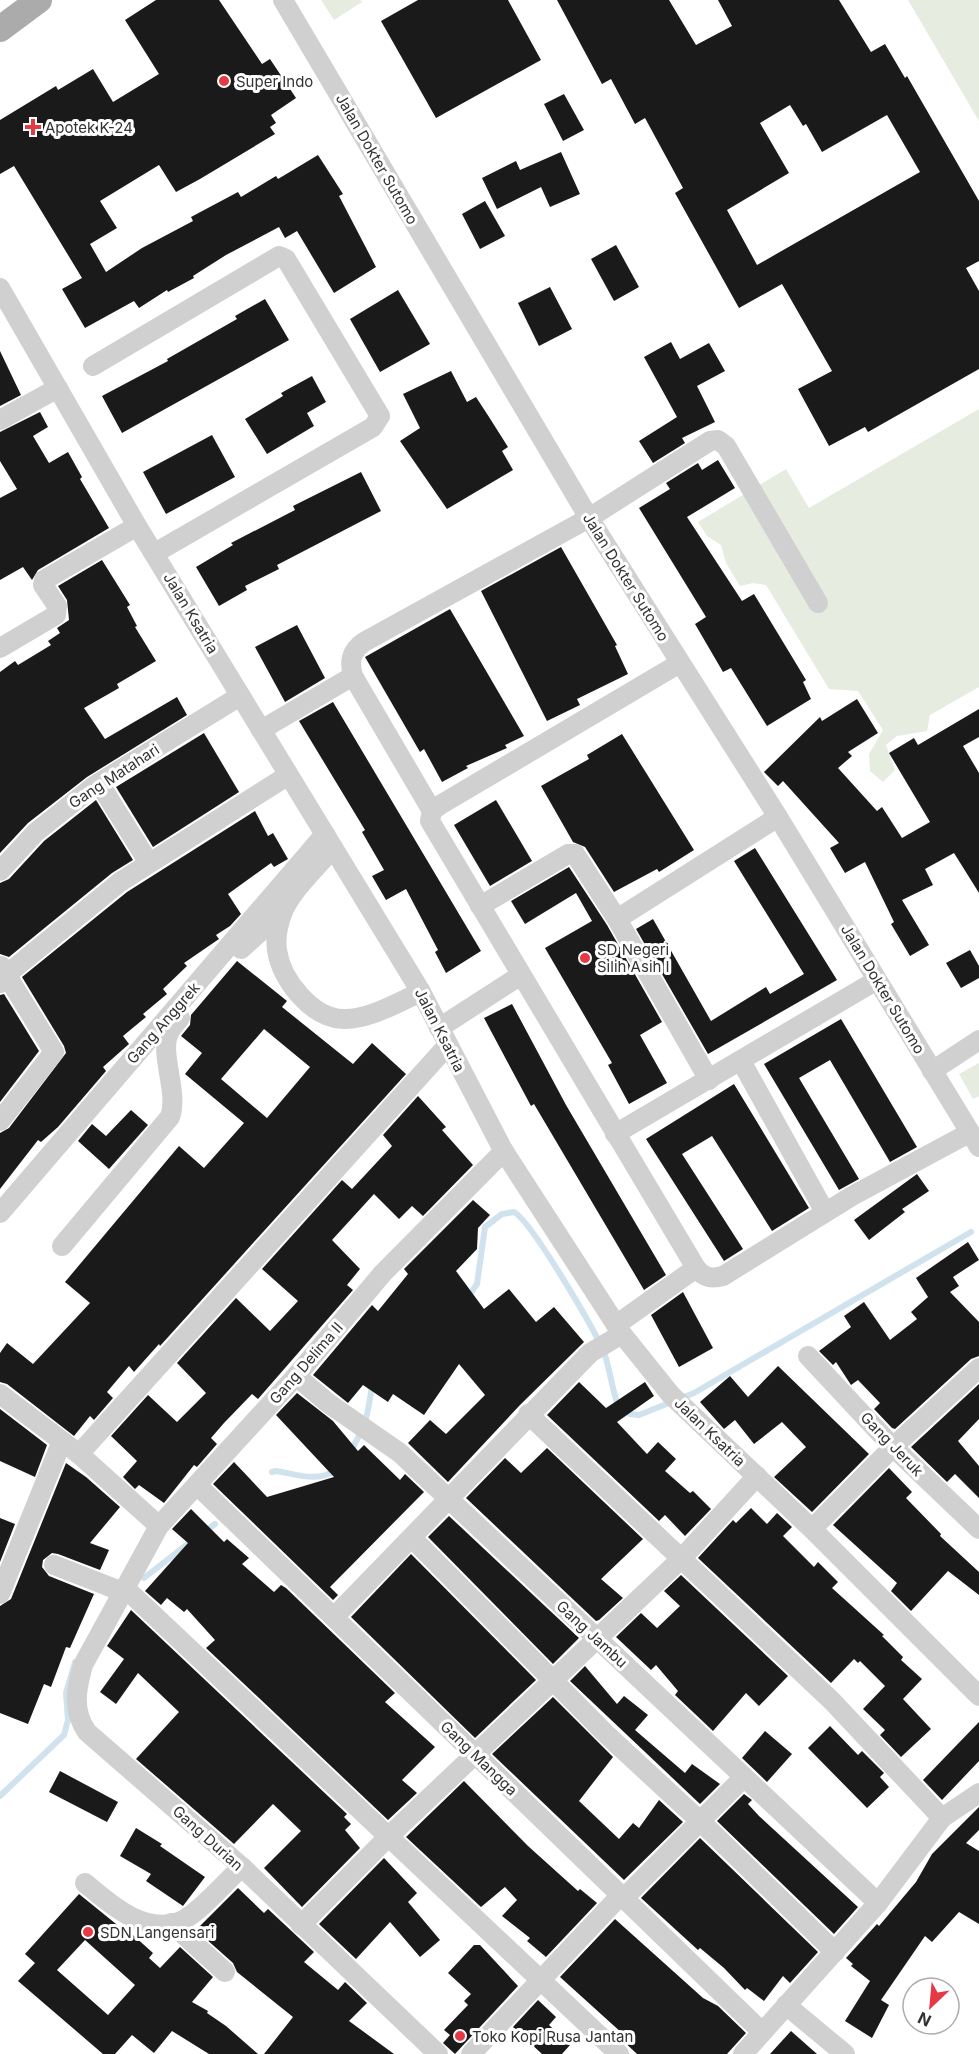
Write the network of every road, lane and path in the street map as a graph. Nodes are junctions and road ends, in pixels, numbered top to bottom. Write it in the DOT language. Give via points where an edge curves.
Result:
graph roads {
  1 [pos="39,0"];
  2 [pos="283,0"];
  3 [pos="0,29"];
  4 [pos="0,288"];
  5 [pos="93,366"];
  6 [pos="58,388"];
  7 [pos="0,420"];
  8 [pos="589,518"];
  9 [pos="137,526"];
  10 [pos="155,553"];
  11 [pos="818,603"];
  12 [pos="0,648"];
  13 [pos="680,663"];
  14 [pos="353,676"];
  15 [pos="240,696"];
  16 [pos="261,730"];
  17 [pos="287,776"];
  18 [pos="99,783"];
  19 [pos="432,811"];
  20 [pos="778,817"];
  21 [pos="329,841"];
  22 [pos="149,863"];
  23 [pos="0,871"];
  24 [pos="480,906"];
  25 [pos="283,911"];
  26 [pos="617,919"];
  27 [pos="2,974"];
  28 [pos="522,975"];
  29 [pos="877,980"];
  30 [pos="421,992"];
  31 [pos="443,1037"];
  32 [pos="979,1040"];
  33 [pos="741,1061"];
  34 [pos="932,1071"];
  35 [pos="709,1080"];
  36 [pos="0,1121"];
  37 [pos="615,1134"];
  38 [pos="974,1140"];
  39 [pos="504,1151"];
  40 [pos="825,1212"];
  41 [pos="0,1213"];
  42 [pos="62,1246"];
  43 [pos="696,1268"];
  44 [pos="609,1338"];
  45 [pos="808,1356"];
  46 [pos="979,1368"];
  47 [pos="296,1376"];
  48 [pos="0,1394"];
  49 [pos="528,1414"];
  50 [pos="62,1441"];
  51 [pos="893,1448"];
  52 [pos="79,1454"];
  53 [pos="757,1476"];
  54 [pos="197,1485"];
  55 [pos="447,1499"];
  56 [pos="159,1526"];
  57 [pos="812,1529"];
  58 [pos="979,1529"];
  59 [pos="412,1538"];
  60 [pos="682,1558"];
  61 [pos="54,1565"];
  62 [pos="4,1571"];
  63 [pos="124,1590"];
  64 [pos="0,1594"];
  65 [pos="335,1616"];
  66 [pos="598,1639"];
  67 [pos="552,1682"];
  68 [pos="979,1696"];
  69 [pos="475,1754"];
  70 [pos="744,1777"];
  71 [pos="979,1793"];
  72 [pos="942,1818"];
  73 [pos="700,1821"];
  74 [pos="388,1836"];
  75 [pos="242,1867"];
  76 [pos="85,1883"];
  77 [pos="621,1897"];
  78 [pos="878,1903"];
  79 [pos="171,1923"];
  80 [pos="301,1925"];
  81 [pos="835,1952"];
  82 [pos="225,1972"];
  83 [pos="541,1980"];
  84 [pos="786,2005"];
  85 [pos="762,2032"];
  86 [pos="438,2054"];
  87 [pos="471,2054"];
  88 [pos="619,2054"];
  89 [pos="743,2054"];
  90 [pos="845,2054"];
  1 -- 3 [label="main road"];
  2 -- 8 [label="street, Jalan Dokter Sutomo"];
  4 -- 6 [label="street, Jalan Ksatria"];
  5 -- 10 [label="street" via="279,256 286,259 380,416 373,427"];
  6 -- 7 [label="street"];
  6 -- 9 [label="street, Jalan Ksatria"];
  8 -- 11 [label="street" via="710,441 718,440 726,446"];
  8 -- 13 [label="street, Jalan Dokter Sutomo"];
  8 -- 14 [label="street" via="364,642 352,655"];
  9 -- 10 [label="street, Jalan Ksatria"];
  9 -- 12 [label="street" via="44,580 43,585 57,606 57,615"];
  10 -- 15 [label="street, Jalan Ksatria"];
  13 -- 19 [label="street"];
  13 -- 20 [label="street, Jalan Dokter Sutomo"];
  14 -- 16 [label="street"];
  14 -- 19 [label="street"];
  15 -- 16 [label="street, Jalan Ksatria"];
  15 -- 18 [label="street, Gang Matahari"];
  16 -- 17 [label="street, Jalan Ksatria"];
  17 -- 21 [label="street, Jalan Ksatria"];
  17 -- 22 [label="street"];
  18 -- 22 [label="street"];
  18 -- 23 [label="street, Gang Matahari" via="36,832"];
  19 -- 24 [label="street" via="430,825"];
  20 -- 26 [label="street"];
  20 -- 29 [label="street, Jalan Dokter Sutomo"];
  21 -- 25 [label="street"];
  21 -- 30 [label="street, Jalan Ksatria"];
  21 -- 41 [label="street, Gang Anggrek"];
  22 -- 27 [label="street"];
  24 -- 26 [label="street" via="572,853"];
  24 -- 28 [label="street"];
  25 -- 30 [label="street" via="277,937 279,959 298,992 321,1013 356,1018"];
  25 -- 42 [label="street" via="235,954 169,1032 166,1042 174,1102 170,1117"];
  26 -- 35 [label="street"];
  27 -- 36 [label="street" via="54,1052"];
  28 -- 31 [label="street"];
  28 -- 37 [label="street"];
  29 -- 33 [label="street"];
  29 -- 34 [label="street, Jalan Dokter Sutomo"];
  30 -- 31 [label="street, Jalan Ksatria"];
  31 -- 39 [label="street, Jalan Ksatria"];
  31 -- 52 [label="street"];
  32 -- 34 [label="street"];
  33 -- 35 [label="street"];
  33 -- 40 [label="street"];
  34 -- 38 [label="street, Jalan Dokter Sutomo"];
  35 -- 37 [label="street"];
  37 -- 43 [label="street"];
  38 -- 40 [label="street"];
  39 -- 44 [label="street, Jalan Ksatria"];
  39 -- 47 [label="street, Gang Delima II" via="383,1273"];
  40 -- 43 [label="street" via="723,1276 705,1277"];
  43 -- 44 [label="street"];
  44 -- 49 [label="street"];
  44 -- 53 [label="street, Jalan Ksatria"];
  45 -- 51 [label="street, Gang Jeruk"];
  46 -- 51 [label="street"];
  47 -- 54 [label="street, Gang Delima II"];
  47 -- 55 [label="street, Gang Jambu" via="400,1453"];
  48 -- 50 [label="street"];
  49 -- 55 [label="street"];
  49 -- 60 [label="street"];
  50 -- 52 [label="street"];
  50 -- 62 [label="street"];
  51 -- 57 [label="street"];
  51 -- 58 [label="street, Gang Jeruk"];
  52 -- 56 [label="street"];
  53 -- 57 [label="street, Jalan Ksatria"];
  53 -- 60 [label="street"];
  54 -- 56 [label="street, Gang Delima II"];
  54 -- 65 [label="street, Gang Mangga"];
  55 -- 59 [label="street"];
  55 -- 66 [label="street, Gang Jambu"];
  56 -- 63 [label="street, Gang Delima II"];
  57 -- 68 [label="street, Jalan Ksatria"];
  59 -- 65 [label="street"];
  59 -- 67 [label="street"];
  60 -- 66 [label="street"];
  60 -- 72 [label="street" via="832,1701"];
  61 -- 63 [label="street"];
  62 -- 64 [label="street"];
  63 -- 74 [label="street"];
  63 -- 75 [label="street, Gang Durian" via="83,1665 75,1709 80,1722"];
  65 -- 69 [label="street, Gang Mangga"];
  66 -- 67 [label="street"];
  66 -- 70 [label="street, Gang Jambu"];
  67 -- 69 [label="street"];
  67 -- 73 [label="street"];
  69 -- 74 [label="street"];
  69 -- 77 [label="street, Gang Mangga"];
  70 -- 73 [label="street"];
  70 -- 78 [label="street, Gang Jambu"];
  71 -- 72 [label="street"];
  72 -- 78 [label="street"];
  73 -- 77 [label="street"];
  73 -- 81 [label="street"];
  74 -- 80 [label="street"];
  74 -- 83 [label="street"];
  75 -- 79 [label="street" via="188,1916"];
  75 -- 80 [label="street, Gang Durian"];
  76 -- 79 [label="street" via="131,1918"];
  77 -- 83 [label="street"];
  77 -- 85 [label="street, Gang Mangga"];
  78 -- 81 [label="street"];
  79 -- 82 [label="street"];
  80 -- 86 [label="street, Gang Durian"];
  81 -- 84 [label="street"];
  83 -- 87 [label="street"];
  83 -- 88 [label="street"];
  84 -- 85 [label="street"];
  84 -- 90 [label="street"];
  85 -- 89 [label="street"];
}
